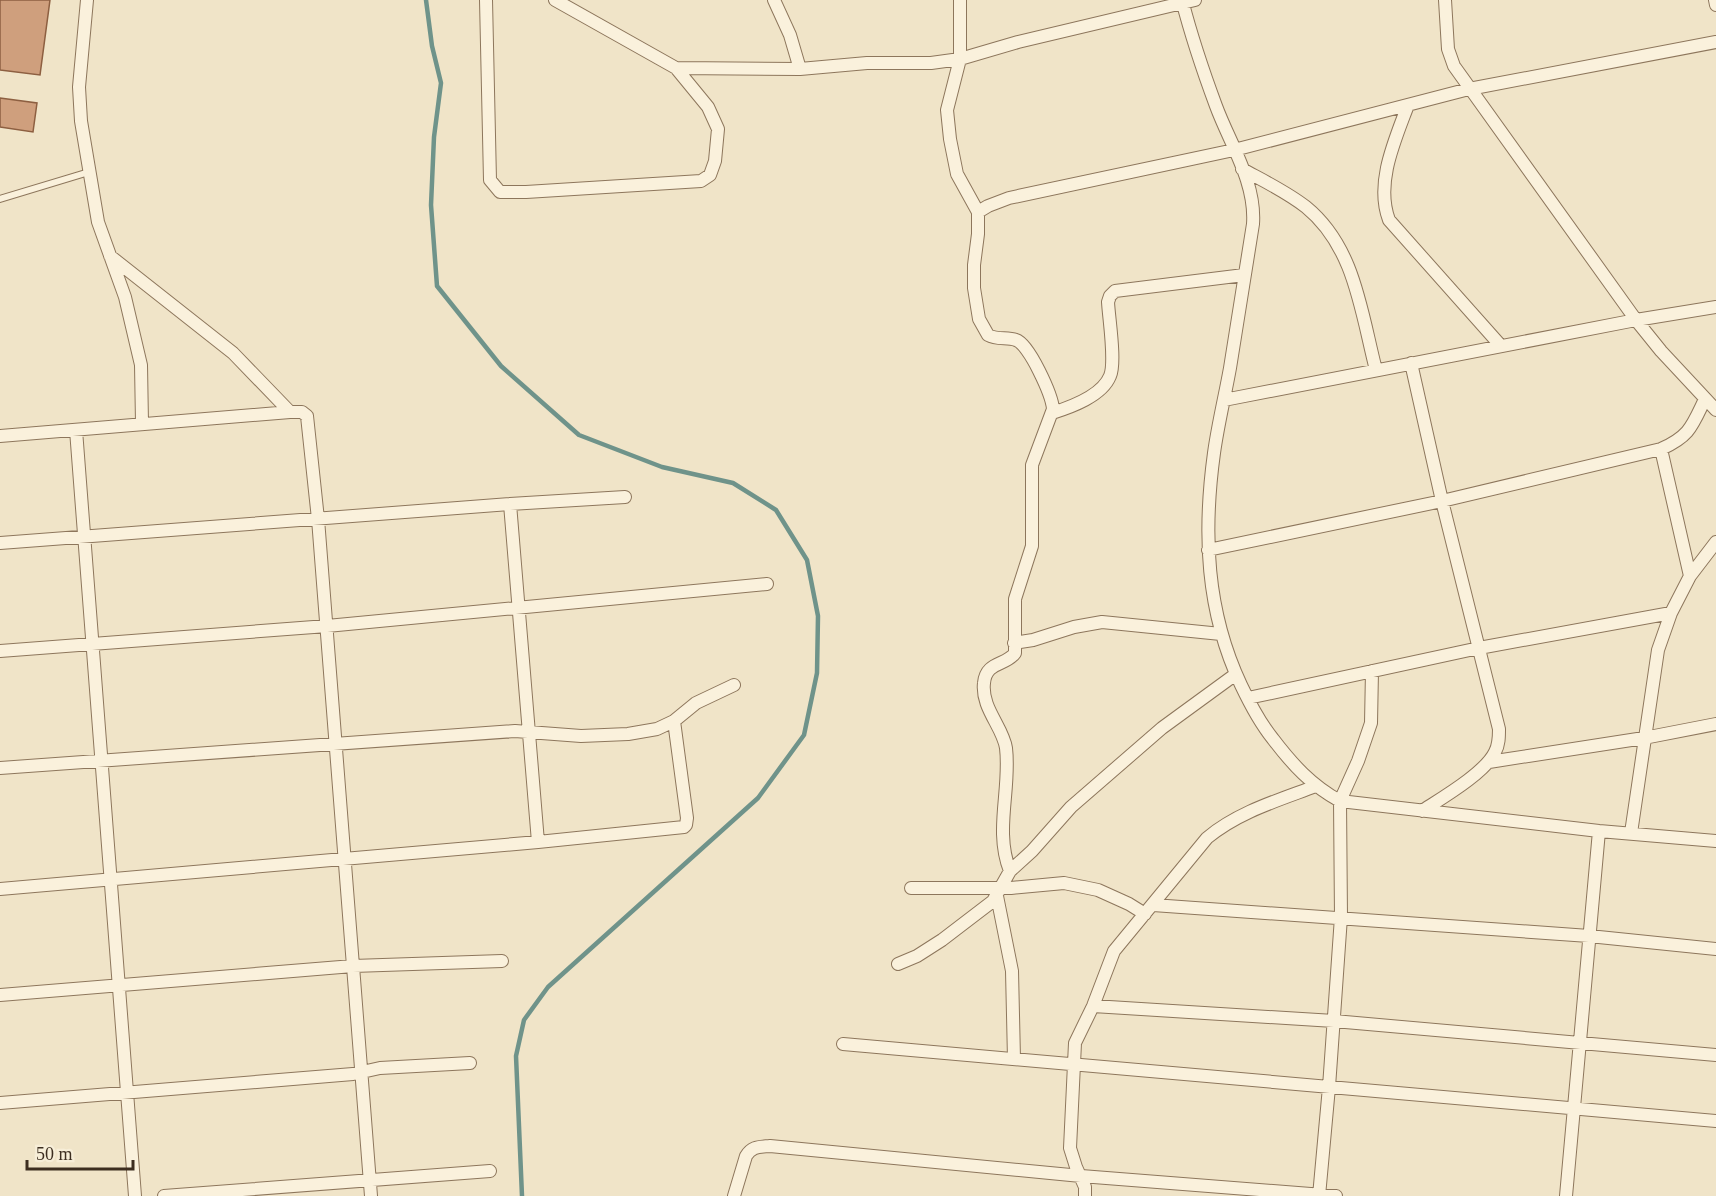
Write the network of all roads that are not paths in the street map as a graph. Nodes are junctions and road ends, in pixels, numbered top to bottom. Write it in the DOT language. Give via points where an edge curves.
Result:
graph roads {
  1 [pos="87,0"];
  2 [pos="486,0"];
  3 [pos="555,0"];
  4 [pos="774,0"];
  5 [pos="960,0"];
  6 [pos="1445,0"];
  7 [pos="1715,0"];
  8 [pos="1186,1"];
  9 [pos="1716,5"];
  10 [pos="1716,42"];
  11 [pos="960,59"];
  12 [pos="676,68"];
  13 [pos="800,69"];
  14 [pos="1469,89"];
  15 [pos="1408,105"];
  16 [pos="1234,150"];
  17 [pos="1242,169"];
  18 [pos="89,172"];
  19 [pos="0,200"];
  20 [pos="978,212"];
  21 [pos="109,256"];
  22 [pos="1244,275"];
  23 [pos="1716,307"];
  24 [pos="1636,320"];
  25 [pos="1501,346"];
  26 [pos="1411,363"];
  27 [pos="1376,370"];
  28 [pos="1706,399"];
  29 [pos="1224,400"];
  30 [pos="1716,410"];
  31 [pos="290,412"];
  32 [pos="1052,413"];
  33 [pos="142,423"];
  34 [pos="76,430"];
  35 [pos="0,436"];
  36 [pos="1661,449"];
  37 [pos="625,497"];
  38 [pos="1442,501"];
  39 [pos="510,504"];
  40 [pos="318,519"];
  41 [pos="84,536"];
  42 [pos="1716,542"];
  43 [pos="0,543"];
  44 [pos="1208,550"];
  45 [pos="1690,576"];
  46 [pos="767,584"];
  47 [pos="518,609"];
  48 [pos="1671,613"];
  49 [pos="327,626"];
  50 [pos="1221,634"];
  51 [pos="1014,643"];
  52 [pos="92,644"];
  53 [pos="1479,648"];
  54 [pos="0,651"];
  55 [pos="1372,671"];
  56 [pos="1236,674"];
  57 [pos="734,686"];
  58 [pos="1248,698"];
  59 [pos="674,721"];
  60 [pos="1716,724"];
  61 [pos="529,731"];
  62 [pos="1644,738"];
  63 [pos="336,744"];
  64 [pos="101,761"];
  65 [pos="1490,762"];
  66 [pos="0,768"];
  67 [pos="1316,786"];
  68 [pos="1340,801"];
  69 [pos="1422,811"];
  70 [pos="1599,831"];
  71 [pos="1631,833"];
  72 [pos="1716,841"];
  73 [pos="538,842"];
  74 [pos="345,859"];
  75 [pos="1010,871"];
  76 [pos="111,879"];
  77 [pos="911,888"];
  78 [pos="0,889"];
  79 [pos="999,892"];
  80 [pos="1149,910"];
  81 [pos="1341,918"];
  82 [pos="1589,936"];
  83 [pos="1716,949"];
  84 [pos="502,961"];
  85 [pos="898,964"];
  86 [pos="353,966"];
  87 [pos="119,986"];
  88 [pos="0,995"];
  89 [pos="1093,1006"];
  90 [pos="1334,1021"];
  91 [pos="1580,1041"];
  92 [pos="843,1044"];
  93 [pos="1716,1055"];
  94 [pos="1014,1059"];
  95 [pos="470,1063"];
  96 [pos="1072,1065"];
  97 [pos="362,1072"];
  98 [pos="1329,1087"];
  99 [pos="127,1092"];
  100 [pos="0,1103"];
  101 [pos="1574,1107"];
  102 [pos="1716,1121"];
  103 [pos="490,1171"];
  104 [pos="1081,1176"];
  105 [pos="370,1179"];
  106 [pos="1319,1195"];
  107 [pos="135,1196"];
  108 [pos="164,1196"];
  109 [pos="371,1196"];
  110 [pos="735,1196"];
  111 [pos="1085,1196"];
  112 [pos="1336,1196"];
  113 [pos="1566,1196"];
  1 -- 18 [label="street" via="79,87"];
  2 -- 12 [label="street" via="490,180 500,192 700,181 710,175 717,129 708,107"];
  3 -- 12 [label="street"];
  4 -- 13 [label="street"];
  5 -- 11 [label="street"];
  6 -- 14 [label="street" via="1448,49"];
  7 -- 9 [label="street"];
  8 -- 11 [label="street"];
  8 -- 16 [label="street" via="1216,106"];
  10 -- 14 [label="street"];
  11 -- 13 [label="street"];
  11 -- 20 [label="street" via="947,110 950,139 957,174"];
  12 -- 13 [label="street"];
  14 -- 15 [label="street"];
  14 -- 24 [label="street"];
  15 -- 16 [label="street"];
  15 -- 25 [label="street" via="1386,171 1387,214"];
  16 -- 17 [label="street"];
  16 -- 20 [label="street" via="1009,198"];
  17 -- 22 [label="street" via="1254,213"];
  17 -- 27 [label="street" via="1305,207 1338,242 1348,261"];
  18 -- 19 [label="lane"];
  18 -- 21 [label="street"];
  20 -- 32 [label="street" via="974,277 979,319 988,335 1023,344 1053,404"];
  21 -- 31 [label="street" via="233,353"];
  21 -- 33 [label="street" via="125,297 141,365"];
  22 -- 29 [label="street"];
  22 -- 32 [label="street" via="1115,291 1108,302 1112,363 1109,380 1093,394"];
  23 -- 24 [label="street"];
  24 -- 25 [label="street"];
  24 -- 28 [label="street"];
  25 -- 26 [label="street"];
  26 -- 27 [label="street"];
  26 -- 38 [label="street"];
  27 -- 29 [label="street"];
  28 -- 30 [label="street"];
  28 -- 36 [label="street" via="1689,431"];
  29 -- 44 [label="street" via="1214,454"];
  31 -- 33 [label="street"];
  31 -- 40 [label="street" via="307,416"];
  32 -- 51 [label="street" via="1032,465 1032,546 1015,599"];
  33 -- 34 [label="street"];
  34 -- 35 [label="street"];
  34 -- 41 [label="street"];
  36 -- 38 [label="street"];
  36 -- 45 [label="street"];
  37 -- 39 [label="street"];
  38 -- 44 [label="street"];
  38 -- 53 [label="street"];
  39 -- 40 [label="street"];
  39 -- 47 [label="street"];
  40 -- 41 [label="street"];
  40 -- 49 [label="street"];
  41 -- 43 [label="street"];
  41 -- 52 [label="street"];
  42 -- 45 [label="street"];
  44 -- 50 [label="street"];
  45 -- 48 [label="street"];
  46 -- 47 [label="street"];
  47 -- 49 [label="street"];
  47 -- 61 [label="street"];
  48 -- 53 [label="street"];
  48 -- 62 [label="street" via="1658,650"];
  49 -- 52 [label="street"];
  49 -- 63 [label="street"];
  50 -- 51 [label="street" via="1102,622"];
  50 -- 56 [label="street"];
  51 -- 75 [label="street" via="1014,655 993,666 984,682 989,709 1006,747 1002,843"];
  52 -- 54 [label="street"];
  52 -- 64 [label="street"];
  53 -- 55 [label="street"];
  53 -- 65 [label="street" via="1499,729 1498,746"];
  55 -- 58 [label="street"];
  55 -- 68 [label="street" via="1371,723"];
  56 -- 58 [label="street"];
  56 -- 75 [label="street" via="1140,746 1071,807"];
  57 -- 59 [label="street" via="696,703"];
  58 -- 67 [label="street" via="1265,729"];
  59 -- 61 [label="street" via="657,729 628,734 573,736"];
  59 -- 73 [label="street" via="686,825"];
  60 -- 62 [label="street"];
  61 -- 63 [label="street"];
  61 -- 73 [label="street"];
  62 -- 65 [label="street"];
  62 -- 71 [label="street"];
  63 -- 64 [label="street"];
  63 -- 74 [label="street"];
  64 -- 66 [label="street"];
  64 -- 76 [label="street"];
  65 -- 69 [label="street"];
  67 -- 68 [label="street"];
  67 -- 80 [label="street" via="1220,827 1207,837"];
  68 -- 69 [label="street"];
  68 -- 81 [label="street"];
  69 -- 70 [label="street"];
  70 -- 71 [label="street"];
  70 -- 82 [label="street"];
  71 -- 72 [label="street"];
  73 -- 74 [label="street"];
  74 -- 76 [label="street"];
  74 -- 86 [label="street"];
  75 -- 79 [label="street"];
  76 -- 78 [label="street"];
  76 -- 87 [label="street"];
  77 -- 79 [label="street"];
  79 -- 80 [label="street" via="1058,883 1112,895"];
  79 -- 85 [label="street" via="985,908 942,940"];
  79 -- 94 [label="street" via="1012,971"];
  80 -- 81 [label="street"];
  80 -- 89 [label="street" via="1114,951"];
  81 -- 82 [label="street"];
  81 -- 90 [label="street"];
  82 -- 83 [label="street"];
  82 -- 91 [label="street"];
  84 -- 86 [label="street"];
  86 -- 87 [label="street"];
  86 -- 97 [label="street"];
  87 -- 88 [label="street"];
  87 -- 99 [label="street"];
  89 -- 90 [label="street"];
  89 -- 96 [label="street" via="1075,1043"];
  90 -- 91 [label="street"];
  90 -- 98 [label="street"];
  91 -- 93 [label="street"];
  91 -- 101 [label="street"];
  92 -- 94 [label="street"];
  94 -- 96 [label="street"];
  95 -- 97 [label="street"];
  96 -- 98 [label="street"];
  96 -- 104 [label="street" via="1070,1148"];
  97 -- 99 [label="street"];
  97 -- 105 [label="street"];
  98 -- 101 [label="street"];
  98 -- 106 [label="street"];
  99 -- 100 [label="street"];
  99 -- 107 [label="street"];
  101 -- 102 [label="street"];
  101 -- 113 [label="street"];
  103 -- 105 [label="street"];
  104 -- 106 [label="street"];
  104 -- 110 [label="street" via="761,1146 746,1156"];
  104 -- 111 [label="street"];
  105 -- 108 [label="street"];
  105 -- 109 [label="street"];
  106 -- 112 [label="street"];
}
